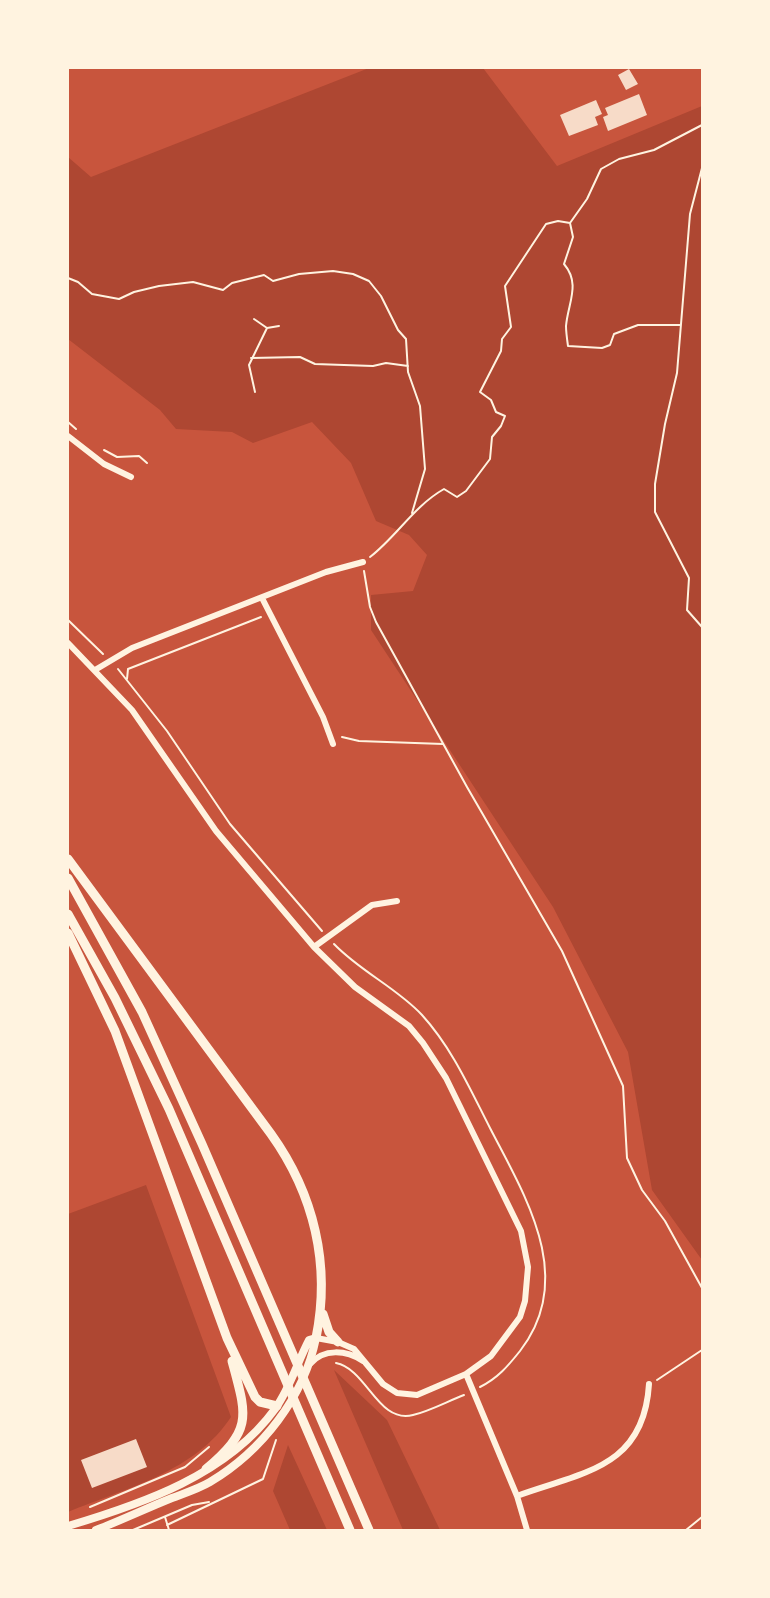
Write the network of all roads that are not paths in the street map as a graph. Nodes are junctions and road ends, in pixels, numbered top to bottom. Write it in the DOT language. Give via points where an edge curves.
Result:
graph roads {
  1 [pos="68,436"];
  2 [pos="131,477"];
  3 [pos="363,562"];
  4 [pos="262,598"];
  5 [pos="68,643"];
  6 [pos="95,669"];
  7 [pos="333,744"];
  8 [pos="68,859"];
  9 [pos="68,878"];
  10 [pos="397,902"];
  11 [pos="68,914"];
  12 [pos="68,933"];
  13 [pos="314,947"];
  14 [pos="322,1306"];
  15 [pos="226,1338"];
  16 [pos="313,1339"];
  17 [pos="338,1342"];
  18 [pos="316,1353"];
  19 [pos="370,1367"];
  20 [pos="466,1374"];
  21 [pos="649,1384"];
  22 [pos="293,1398"];
  23 [pos="275,1407"];
  24 [pos="206,1469"];
  25 [pos="517,1496"];
  26 [pos="68,1526"];
  27 [pos="96,1530"];
  28 [pos="350,1530"];
  29 [pos="369,1530"];
  30 [pos="527,1530"];
  1 -- 2 [label="street" via="104,464"];
  3 -- 4 [label="street" via="326,572"];
  4 -- 6 [label="street" via="132,648"];
  4 -- 7 [label="street"];
  5 -- 6 [label="street"];
  6 -- 13 [label="street" via="155,740 216,831"];
  8 -- 14 [label="main road" via="271,1134 298,1177 317,1237"];
  9 -- 29 [label="main road" via="115,960 165,1062"];
  10 -- 13 [label="street" via="372,905"];
  11 -- 28 [label="main road" via="110,987 169,1109"];
  12 -- 15 [label="main road" via="115,1031"];
  13 -- 20 [label="street" via="355,987 409,1026 435,1058 521,1231 528,1267 520,1317 491,1356"];
  14 -- 16 [label="main road"];
  14 -- 17 [label="main road" via="324,1324"];
  15 -- 23 [label="main road" via="252,1393 260,1402"];
  15 -- 24 [label="main road" via="242,1399 243,1423 234,1442"];
  16 -- 17 [label="street"];
  16 -- 18 [label="main road"];
  16 -- 23 [label="main road"];
  17 -- 19 [label="street" via="354,1350"];
  18 -- 19 [label="street" via="349,1354"];
  18 -- 22 [label="main road"];
  19 -- 20 [label="street" via="387,1388 407,1395 428,1392"];
  20 -- 25 [label="street"];
  21 -- 25 [label="street" via="648,1409 638,1434 622,1452 604,1464"];
  22 -- 23 [label="main road"];
  22 -- 27 [label="main road" via="246,1454 210,1482"];
  23 -- 24 [label="main road" via="249,1439"];
  24 -- 26 [label="main road" via="134,1504"];
  25 -- 30 [label="street"];
}
